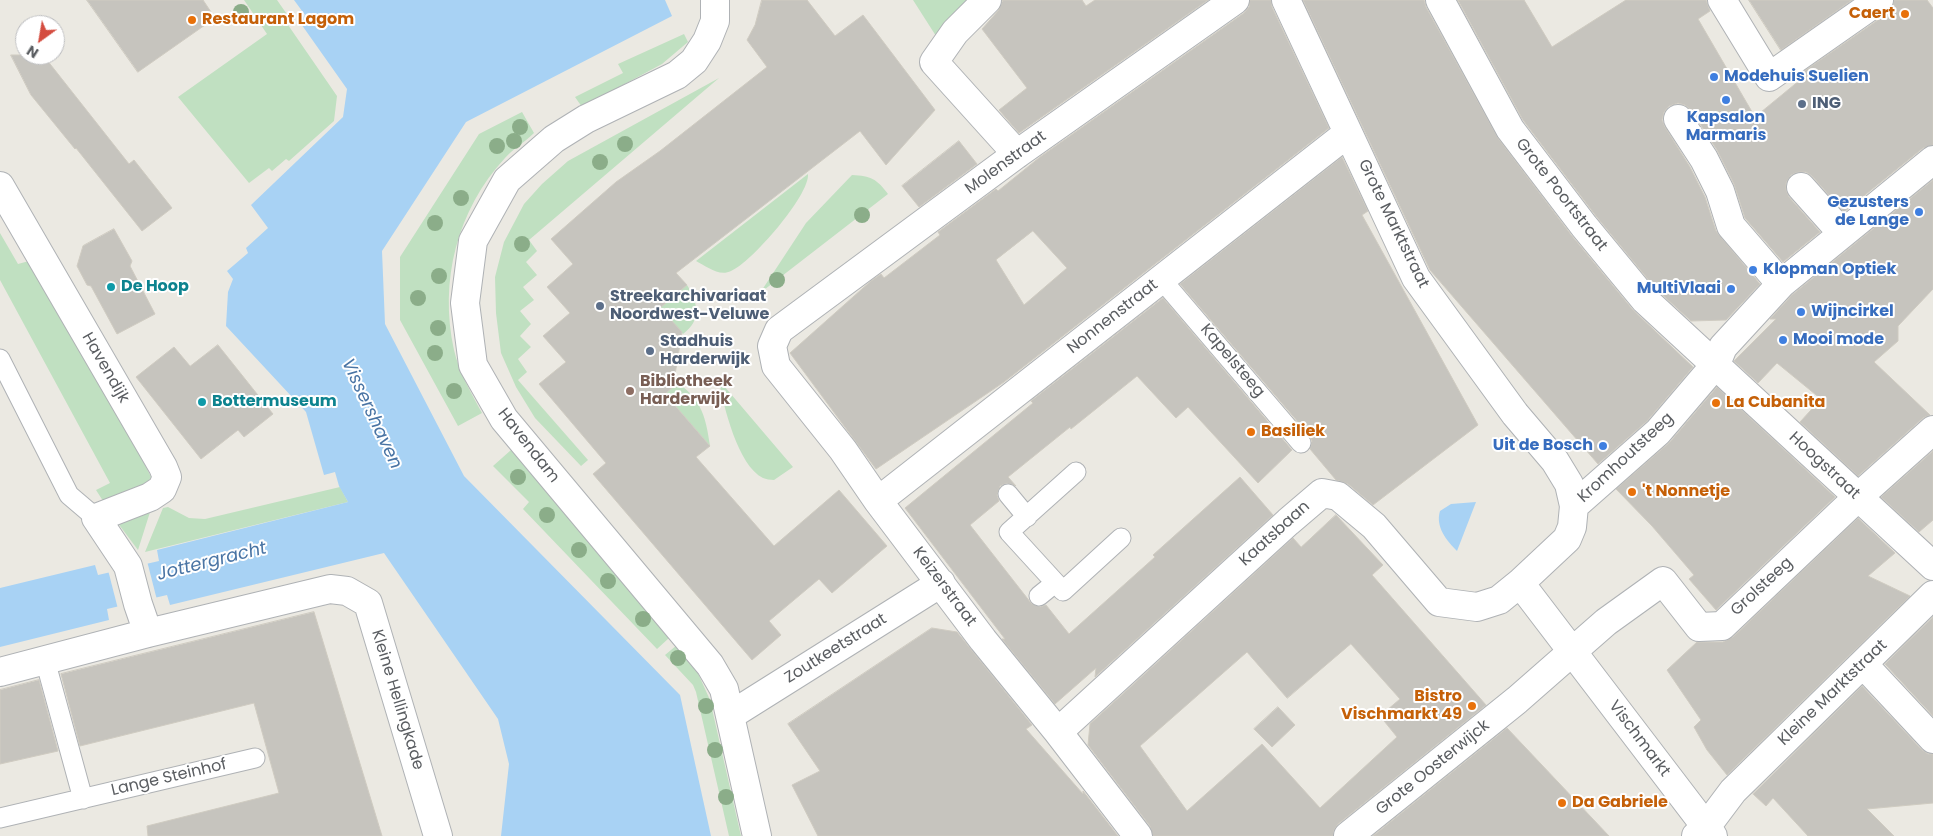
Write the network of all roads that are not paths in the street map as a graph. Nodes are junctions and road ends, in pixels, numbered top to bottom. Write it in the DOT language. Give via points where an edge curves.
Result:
graph roads {
  1 [pos="715,0"];
  2 [pos="986,0"];
  3 [pos="1235,0"];
  4 [pos="1286,0"];
  5 [pos="1440,0"];
  6 [pos="1722,0"];
  7 [pos="1879,0"];
  8 [pos="1678,119"];
  9 [pos="1348,133"];
  10 [pos="1017,154"];
  11 [pos="1933,160"];
  12 [pos="0,186"];
  13 [pos="1801,187"];
  14 [pos="1842,233"];
  15 [pos="1162,280"];
  16 [pos="1781,284"];
  17 [pos="779,330"];
  18 [pos="0,359"];
  19 [pos="1716,364"];
  20 [pos="1933,430"];
  21 [pos="1301,443"];
  22 [pos="1076,472"];
  23 [pos="1008,494"];
  24 [pos="1858,497"];
  25 [pos="878,501"];
  26 [pos="1574,506"];
  27 [pos="1026,517"];
  28 [pos="96,518"];
  29 [pos="1121,538"];
  30 [pos="1933,566"];
  31 [pos="1055,583"];
  32 [pos="1520,583"];
  33 [pos="941,584"];
  34 [pos="1933,595"];
  35 [pos="1039,596"];
  36 [pos="148,633"];
  37 [pos="1572,650"];
  38 [pos="45,660"];
  39 [pos="1864,664"];
  40 [pos="0,672"];
  41 [pos="731,715"];
  42 [pos="1058,732"];
  43 [pos="1933,739"];
  44 [pos="255,758"];
  45 [pos="1733,791"];
  46 [pos="83,799"];
  47 [pos="0,818"];
  48 [pos="1705,833"];
  49 [pos="438,836"];
  50 [pos="756,836"];
  51 [pos="1138,836"];
  52 [pos="1348,836"];
  1 -- 41 [label="street, Havendam" via="715,22 694,61 677,75 586,119 554,139 508,180 473,241 465,303 473,365 504,419 710,664 724,689"];
  2 -- 10 [label="street" via="934,62"];
  3 -- 10 [label="street, Molenstraat"];
  4 -- 9 [label="street, Grote Marktstraat"];
  5 -- 19 [label="street, Grote Poortstraat" via="1510,129 1578,219 1645,300"];
  6 -- 7 [label="street" via="1769,77"];
  8 -- 16 [label="street" via="1720,191 1731,226"];
  9 -- 15 [label="street, Nonnenstraat"];
  9 -- 26 [label="street, Grote Marktstraat" via="1416,278 1515,414 1555,461 1569,484"];
  10 -- 17 [label="street, Molenstraat"];
  11 -- 14 [label="street, Kromhoutsteeg"];
  12 -- 28 [label="street, Havendijk" via="167,477 162,489 150,497"];
  13 -- 14 [label="street"];
  14 -- 16 [label="street, Kromhoutsteeg"];
  15 -- 21 [label="lane, Kapelsteeg"];
  15 -- 25 [label="street, Nonnenstraat" via="1087,336 966,444"];
  16 -- 19 [label="street, Kromhoutsteeg" via="1723,347"];
  17 -- 25 [label="street, Keizerstraat" via="772,346 776,366 843,450"];
  18 -- 28 [label="lane" via="69,495"];
  19 -- 24 [label="street, Hoogstraat"];
  19 -- 26 [label="street, Kromhoutsteeg" via="1658,432"];
  20 -- 24 [label="street"];
  22 -- 27 [label="lane"];
  23 -- 27 [label="lane"];
  24 -- 30 [label="street, Hoogstraat"];
  24 -- 37 [label="street, Grolsteeg" via="1722,626 1699,627 1663,581"];
  25 -- 33 [label="street, Keizerstraat"];
  26 -- 32 [label="street, Kaatsbaan" via="1572,528 1566,539"];
  27 -- 31 [label="lane" via="1009,532"];
  28 -- 36 [label="street" via="128,566"];
  29 -- 31 [label="lane" via="1063,591"];
  31 -- 35 [label="lane"];
  32 -- 37 [label="street, Vischmarkt"];
  32 -- 42 [label="street, Kaatsbaan" via="1499,600 1476,607 1439,602 1374,526 1338,496 1322,493"];
  33 -- 41 [label="street, Zoutkeetstraat"];
  33 -- 42 [label="street, Keizerstraat" via="990,634"];
  34 -- 39 [label="street, Kleine Marktstraat"];
  36 -- 38 [label="street"];
  36 -- 49 [label="street, Kleine Hellingkade" via="330,589 347,591 368,603"];
  37 -- 48 [label="street, Vischmarkt"];
  37 -- 52 [label="street, Grote Oosterwijck" via="1518,700"];
  38 -- 40 [label="street"];
  38 -- 46 [label="lane"];
  39 -- 43 [label="street"];
  39 -- 45 [label="street, Kleine Marktstraat"];
  41 -- 50 [label="street, Havendam"];
  42 -- 51 [label="street, Keizerstraat"];
  44 -- 46 [label="lane, Lange Steinhof"];
  45 -- 48 [label="street, Vischmarkt"];
  46 -- 47 [label="lane, Lange Steinhof"];
}
